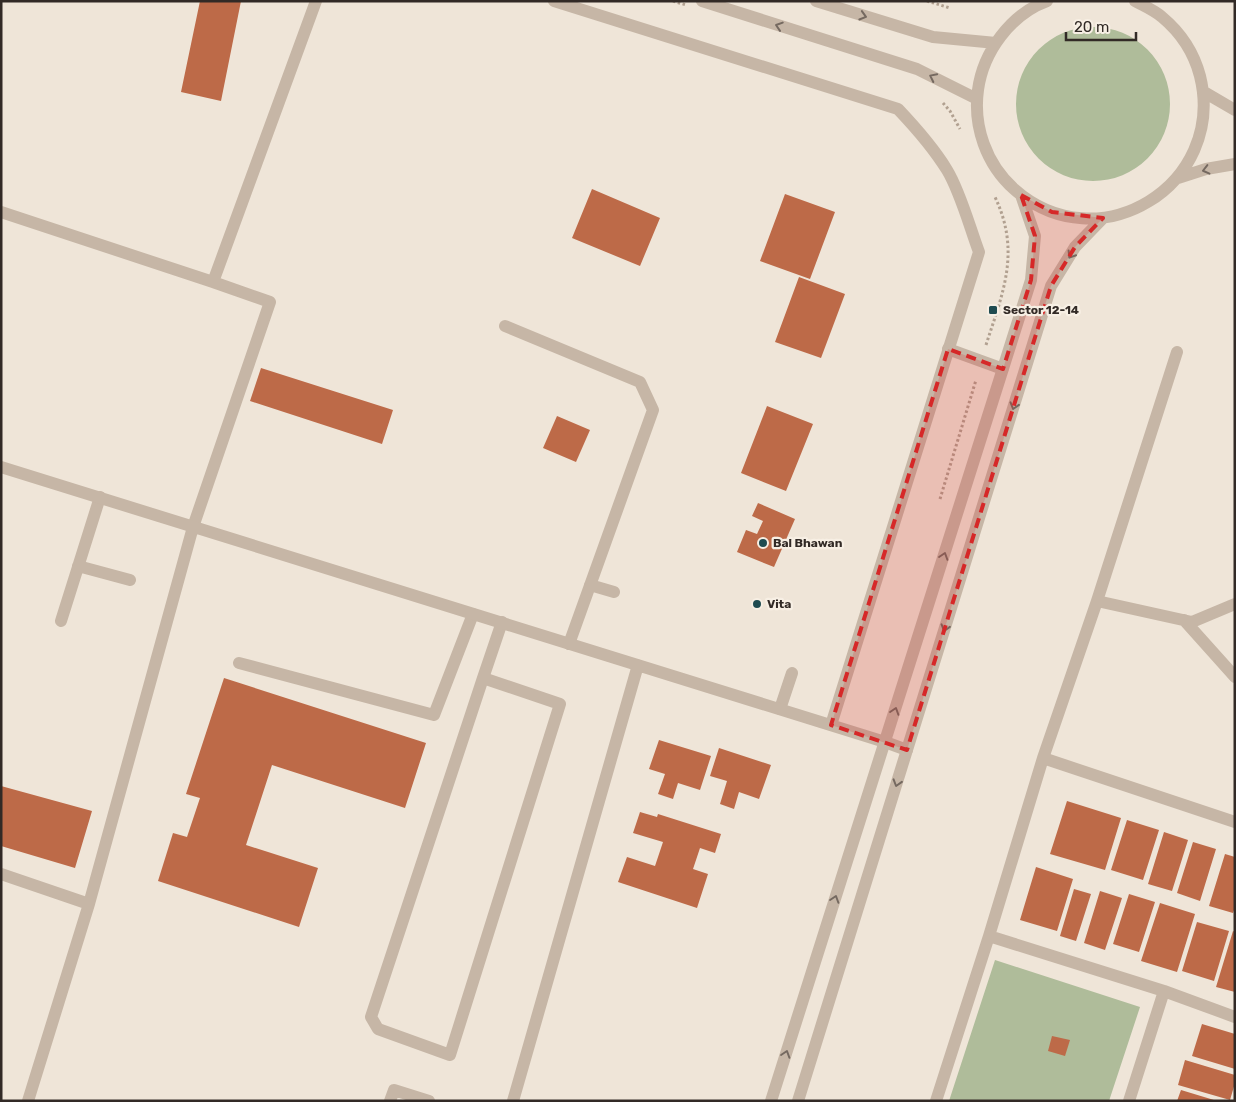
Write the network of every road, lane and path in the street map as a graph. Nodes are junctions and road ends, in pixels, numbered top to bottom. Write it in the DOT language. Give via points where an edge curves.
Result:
graph roads {
  1 [pos="316,1"];
  2 [pos="554,1"];
  3 [pos="702,1"];
  4 [pos="816,1"];
  5 [pos="928,1"];
  6 [pos="1047,1"];
  7 [pos="1135,1"];
  8 [pos="1160,1"];
  9 [pos="950,8"];
  10 [pos="1161,16"];
  11 [pos="996,43"];
  12 [pos="1204,92"];
  13 [pos="977,99"];
  14 [pos="1235,110"];
  15 [pos="1235,164"];
  16 [pos="1178,178"];
  17 [pos="1021,196"];
  18 [pos="1,212"];
  19 [pos="1103,218"];
  20 [pos="212,282"];
  21 [pos="506,326"];
  22 [pos="948,349"];
  23 [pos="1177,352"];
  24 [pos="1003,369"];
  25 [pos="1,467"];
  26 [pos="100,497"];
  27 [pos="193,526"];
  28 [pos="78,566"];
  29 [pos="130,580"];
  30 [pos="590,585"];
  31 [pos="614,592"];
  32 [pos="1096,601"];
  33 [pos="1235,604"];
  34 [pos="474,614"];
  35 [pos="1184,620"];
  36 [pos="62,621"];
  37 [pos="502,622"];
  38 [pos="569,644"];
  39 [pos="239,663"];
  40 [pos="638,665"];
  41 [pos="792,673"];
  42 [pos="1235,677"];
  43 [pos="483,678"];
  44 [pos="780,709"];
  45 [pos="831,725"];
  46 [pos="885,742"];
  47 [pos="907,750"];
  48 [pos="1043,758"];
  49 [pos="1235,822"];
  50 [pos="1,874"];
  51 [pos="89,904"];
  52 [pos="989,936"];
  53 [pos="1164,991"];
  54 [pos="1235,1017"];
  55 [pos="28,1101"];
  56 [pos="390,1101"];
  57 [pos="429,1101"];
  58 [pos="513,1101"];
  59 [pos="772,1101"];
  60 [pos="798,1101"];
  61 [pos="936,1101"];
  62 [pos="1129,1101"];
  1 -- 20 [label="street"];
  2 -- 22 [label="street" via="898,109 926,139 948,171 979,252"];
  13 -- 3 [label="street, one-way" via="917,69"];
  4 -- 11 [label="street, one-way" via="933,37"];
  5 -- 9 [label="path"];
  6 -- 11 [label="street" via="1015,21"];
  7 -- 10 [label="street"];
  8 -- 10 [label="street"];
  10 -- 12 [label="street" via="1182,37 1196,63"];
  11 -- 13 [label="street" via="982,70"];
  12 -- 14 [label="street"];
  12 -- 16 [label="street" via="1203,123 1194,152"];
  13 -- 17 [label="street" via="977,117 987,153 996,169"];
  15 -- 16 [label="street, one-way"];
  16 -- 19 [label="street" via="1152,201 1120,215"];
  17 -- 19 [label="street" via="1068,217"];
  17 -- 24 [label="street" via="1035,236 1031,280"];
  18 -- 20 [label="street"];
  19 -- 47 [label="street, one-way" via="1075,247 1051,286"];
  20 -- 27 [label="street" via="270,302"];
  21 -- 30 [label="street" via="640,382 653,410"];
  22 -- 24 [label="street"];
  22 -- 45 [label="street"];
  23 -- 32 [label="street"];
  46 -- 24 [label="street, one-way"];
  25 -- 26 [label="street"];
  26 -- 27 [label="street"];
  26 -- 28 [label="street"];
  27 -- 34 [label="street"];
  27 -- 51 [label="street"];
  28 -- 29 [label="street"];
  28 -- 36 [label="street"];
  30 -- 31 [label="street"];
  30 -- 38 [label="street"];
  32 -- 35 [label="street"];
  32 -- 48 [label="street"];
  33 -- 35 [label="street" via="1192,622"];
  34 -- 37 [label="street"];
  34 -- 39 [label="street" via="434,715"];
  35 -- 42 [label="street"];
  37 -- 38 [label="street"];
  37 -- 43 [label="street"];
  38 -- 40 [label="street"];
  40 -- 44 [label="street"];
  40 -- 58 [label="street"];
  41 -- 44 [label="street"];
  43 -- 43 [label="street" via="371,1017 378,1029 450,1054 560,704"];
  44 -- 45 [label="street"];
  45 -- 46 [label="street"];
  46 -- 47 [label="street"];
  59 -- 46 [label="street, one-way"];
  47 -- 60 [label="street, one-way"];
  48 -- 49 [label="street"];
  48 -- 52 [label="street"];
  50 -- 51 [label="street"];
  51 -- 55 [label="street"];
  52 -- 53 [label="street"];
  52 -- 61 [label="street"];
  53 -- 54 [label="street"];
  53 -- 62 [label="street"];
  56 -- 57 [label="street" via="394,1090"];
}
